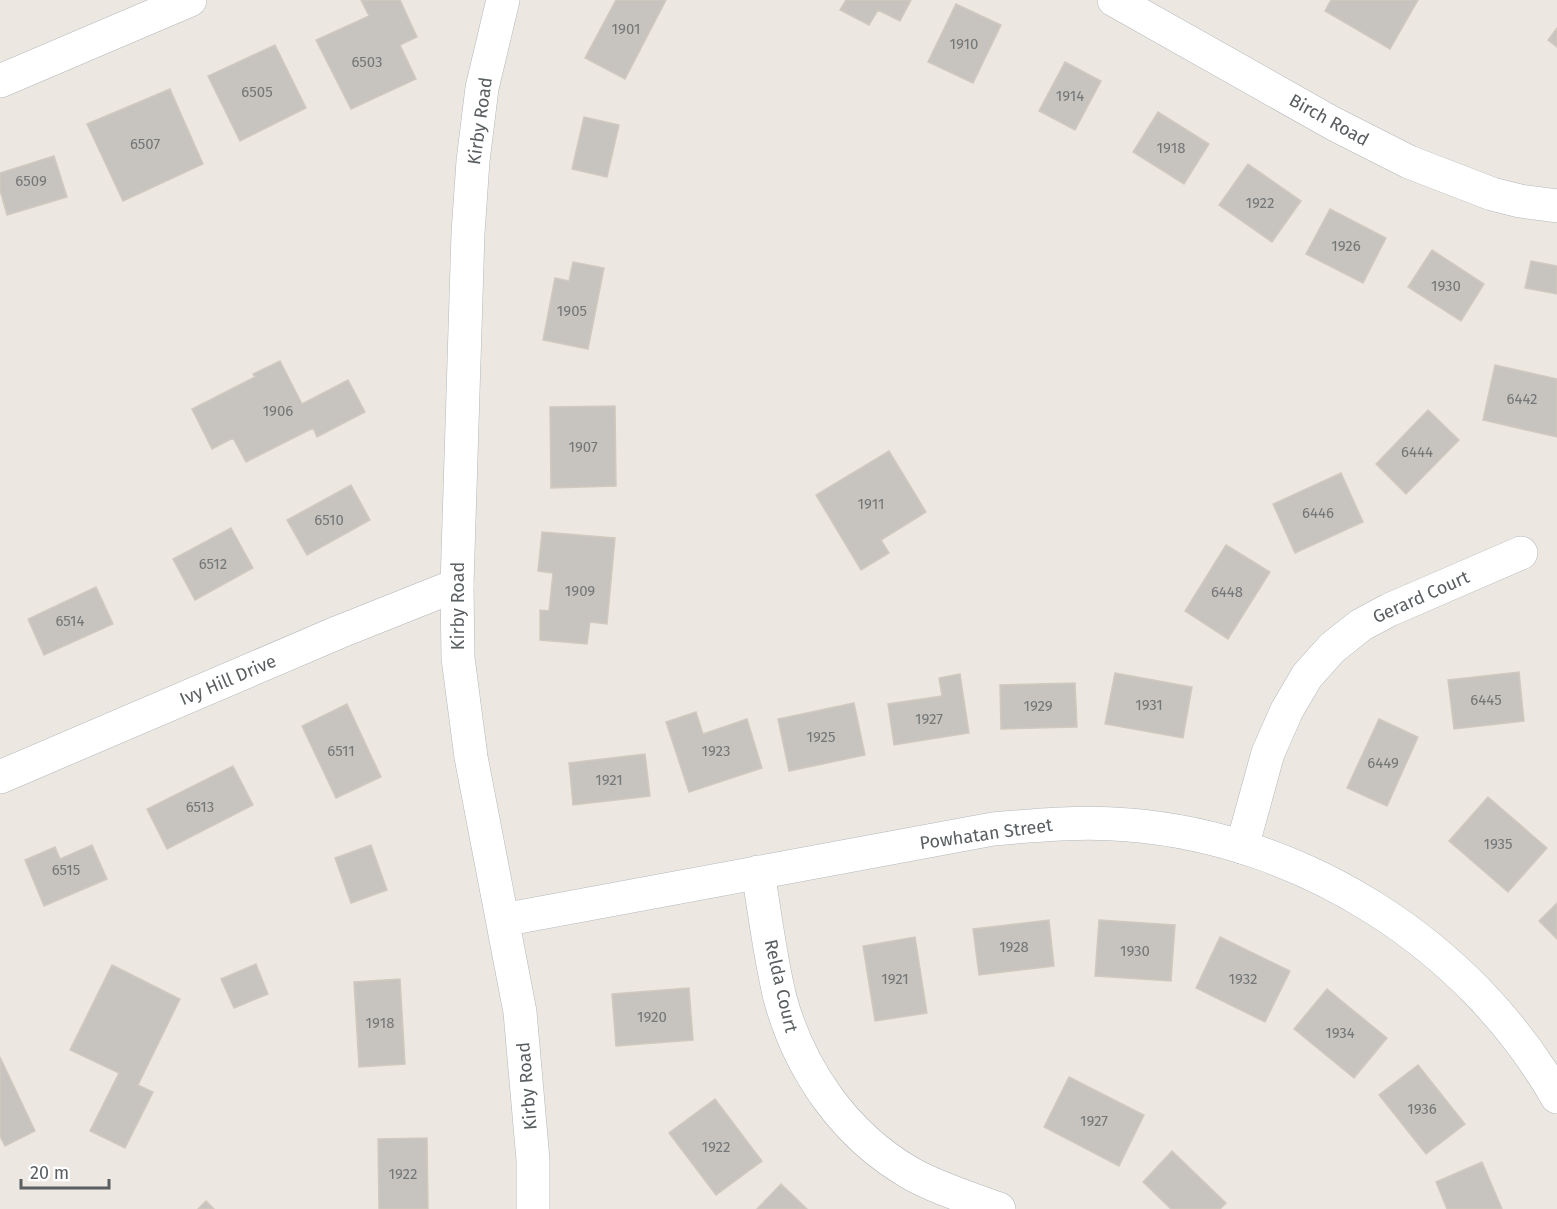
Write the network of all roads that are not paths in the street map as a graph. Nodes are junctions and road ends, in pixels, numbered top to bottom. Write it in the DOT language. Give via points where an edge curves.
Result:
graph roads {
  1 [pos="190,0"];
  2 [pos="503,0"];
  3 [pos="1114,0"];
  4 [pos="0,81"];
  5 [pos="1557,206"];
  6 [pos="1521,553"];
  7 [pos="457,585"];
  8 [pos="0,777"];
  9 [pos="1242,847"];
  10 [pos="758,872"];
  11 [pos="503,920"];
  12 [pos="1555,1087"];
  13 [pos="533,1209"];
  14 [pos="999,1209"];
  1 -- 4 [label="street"];
  2 -- 7 [label="street, Kirby Road" via="482,88 473,161"];
  3 -- 5 [label="street, Birch Road" via="1409,162 1492,194"];
  6 -- 9 [label="street, Gerard Court" via="1389,610 1332,648 1307,676 1287,710 1268,753"];
  7 -- 8 [label="street, Ivy Hill Drive"];
  7 -- 11 [label="street, Kirby Road" via="459,658 471,757"];
  9 -- 10 [label="street, Powhatan Street" via="1130,825 1069,823 993,829"];
  9 -- 12 [label="street, Powhatan Street" via="1294,865 1405,928 1455,969 1502,1018"];
  10 -- 11 [label="street, Powhatan Street"];
  10 -- 14 [label="street, Relda Court" via="780,997 793,1039 813,1078 845,1122 876,1151 912,1174"];
  11 -- 13 [label="street, Kirby Road" via="527,1076"];
}
